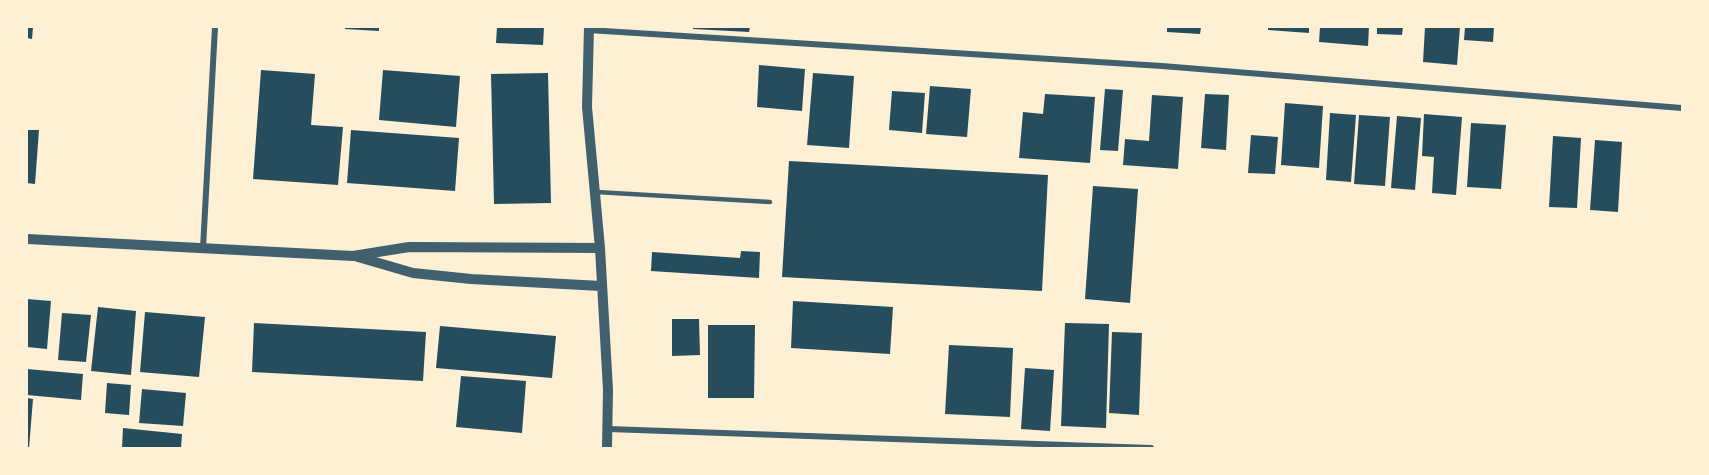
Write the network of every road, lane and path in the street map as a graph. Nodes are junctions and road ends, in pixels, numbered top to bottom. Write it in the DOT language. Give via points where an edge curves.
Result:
graph roads {
  1 [pos="215,27"];
  2 [pos="589,29"];
  3 [pos="1682,108"];
  4 [pos="596,192"];
  5 [pos="770,202"];
  6 [pos="27,239"];
  7 [pos="203,248"];
  8 [pos="600,248"];
  9 [pos="353,256"];
  10 [pos="601,286"];
  11 [pos="608,429"];
  12 [pos="607,448"];
  13 [pos="1151,448"];
  1 -- 7 [label="street"];
  2 -- 3 [label="street" via="1162,66"];
  2 -- 4 [label="street" via="587,108"];
  4 -- 5 [label="lane"];
  4 -- 8 [label="street"];
  6 -- 7 [label="street"];
  7 -- 9 [label="street"];
  8 -- 9 [label="street" via="409,247"];
  8 -- 10 [label="street"];
  9 -- 10 [label="street" via="413,273"];
  10 -- 11 [label="street"];
  11 -- 12 [label="street"];
  11 -- 13 [label="street"];
}
